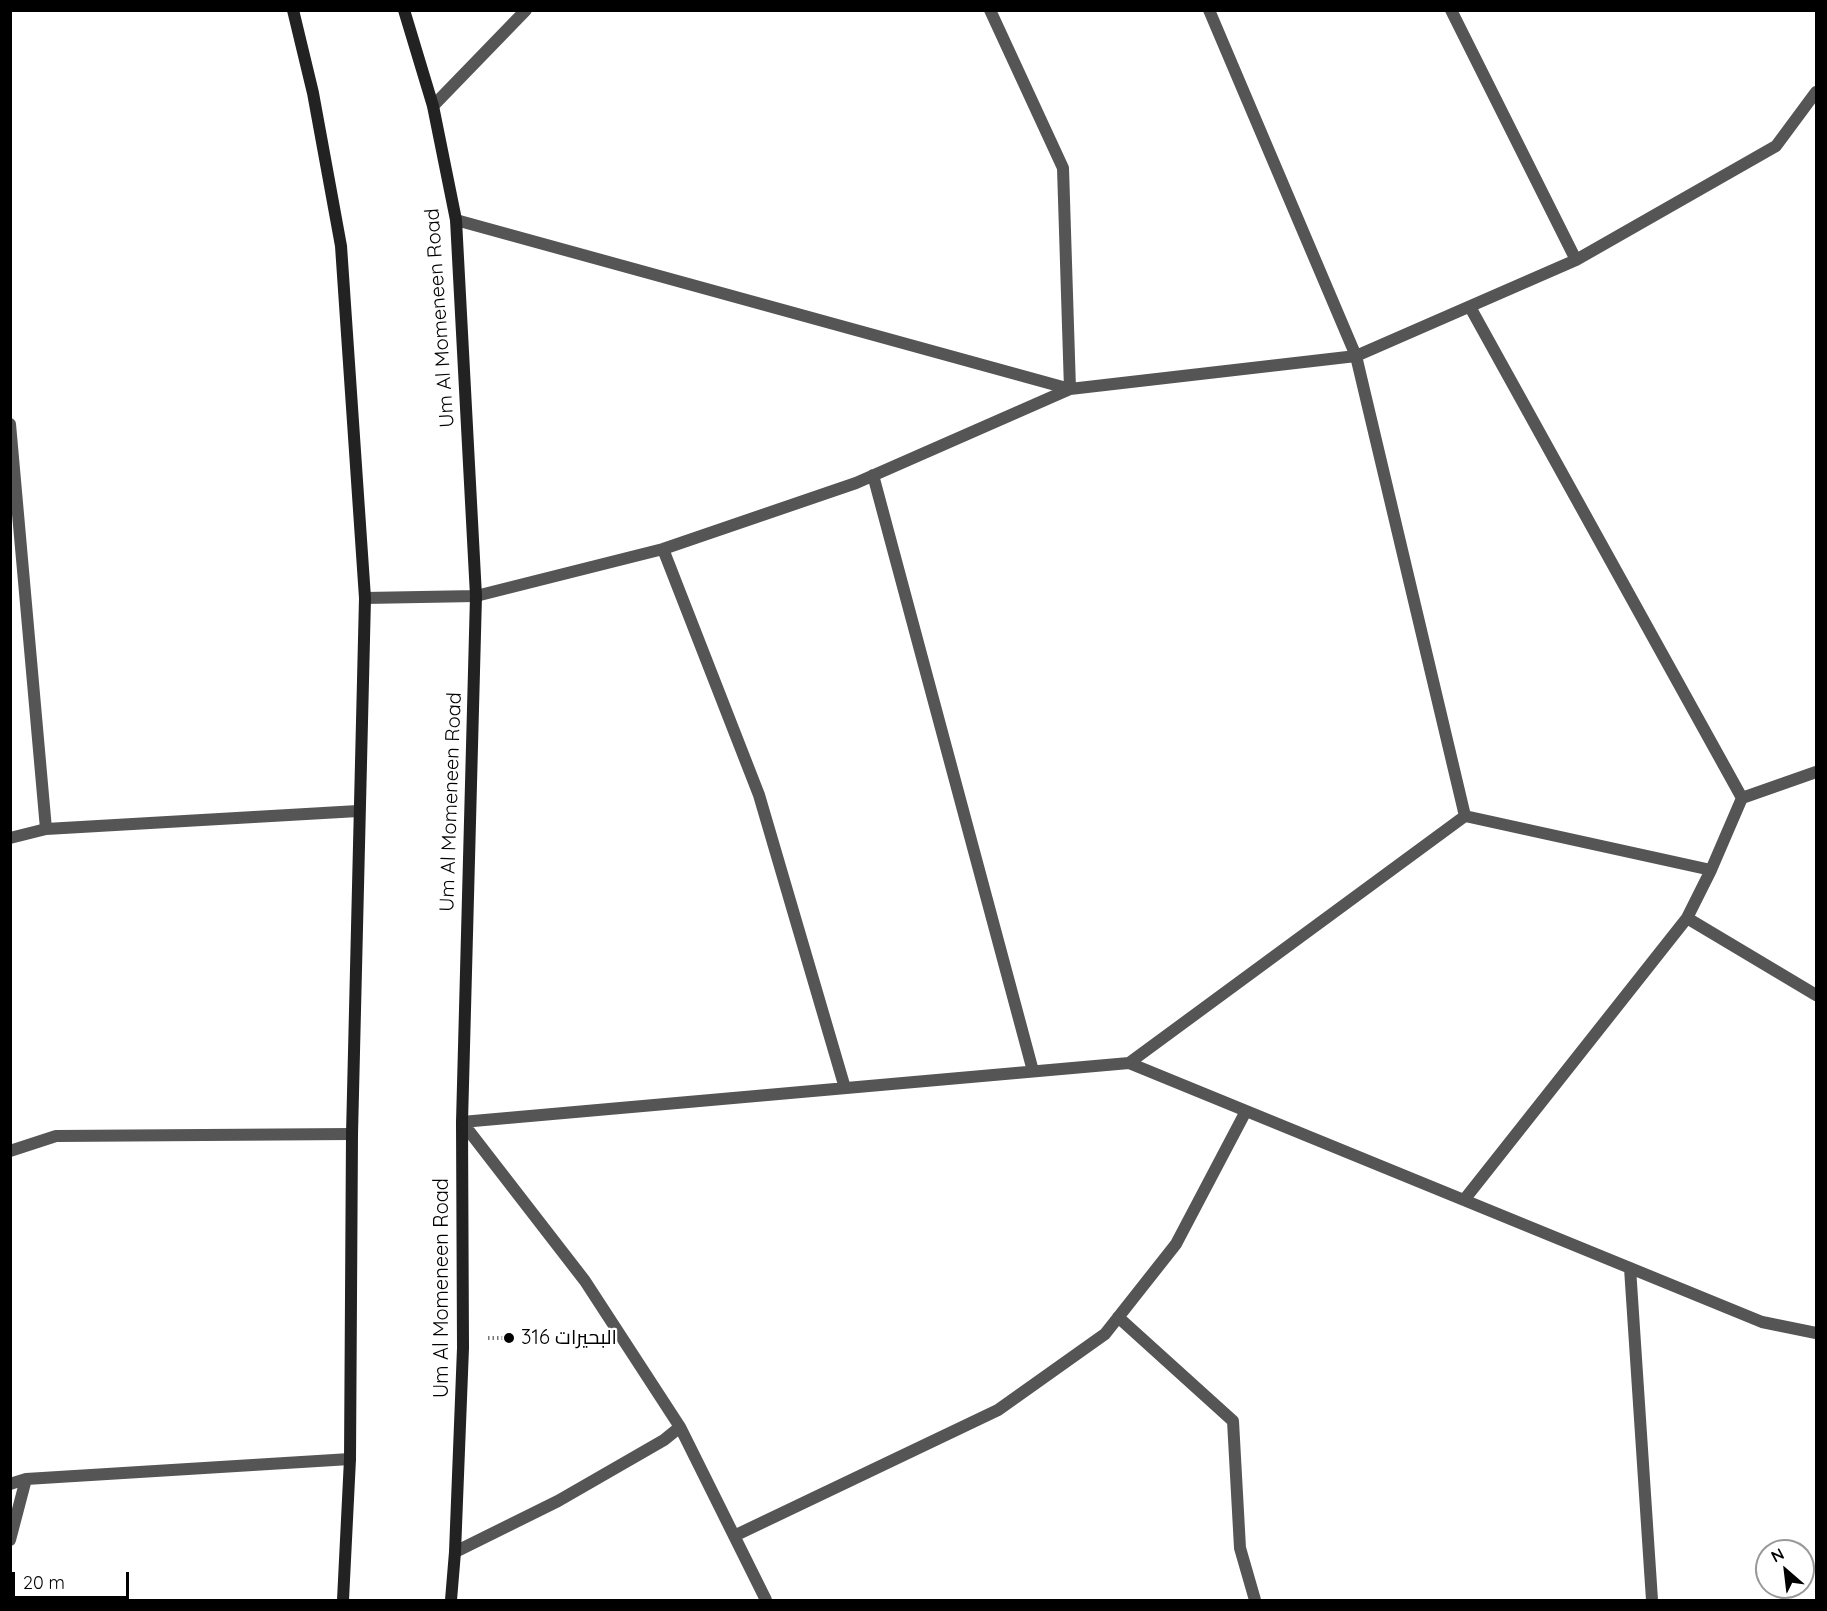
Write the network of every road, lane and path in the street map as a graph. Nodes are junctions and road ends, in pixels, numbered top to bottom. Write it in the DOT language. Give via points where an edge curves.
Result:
graph roads {
  1 [pos="293,10"];
  2 [pos="404,10"];
  3 [pos="526,10"];
  4 [pos="1209,10"];
  5 [pos="1451,10"];
  6 [pos="989,11"];
  7 [pos="1816,92"];
  8 [pos="433,106"];
  9 [pos="456,220"];
  10 [pos="1576,260"];
  11 [pos="1470,307"];
  12 [pos="1356,356"];
  13 [pos="1070,389"];
  14 [pos="10,424"];
  15 [pos="873,475"];
  16 [pos="663,549"];
  17 [pos="476,596"];
  18 [pos="364,598"];
  19 [pos="1816,772"];
  20 [pos="1742,798"];
  21 [pos="358,811"];
  22 [pos="1465,816"];
  23 [pos="46,829"];
  24 [pos="10,838"];
  25 [pos="1711,870"];
  26 [pos="1687,918"];
  27 [pos="1816,995"];
  28 [pos="1129,1063"];
  29 [pos="1033,1071"];
  30 [pos="845,1088"];
  31 [pos="1246,1111"];
  32 [pos="462,1122"];
  33 [pos="352,1134"];
  34 [pos="10,1151"];
  35 [pos="1464,1200"];
  36 [pos="1630,1268"];
  37 [pos="1118,1317"];
  38 [pos="1816,1333"];
  39 [pos="680,1427"];
  40 [pos="350,1459"];
  41 [pos="26,1479"];
  42 [pos="10,1484"];
  43 [pos="735,1536"];
  44 [pos="10,1540"];
  45 [pos="455,1552"];
  46 [pos="343,1600"];
  47 [pos="451,1600"];
  48 [pos="766,1600"];
  49 [pos="1255,1600"];
  50 [pos="1652,1600"];
  1 -- 18 [label="main road" via="313,93 341,246"];
  2 -- 8 [label="main road, Um Al Momeneen Road"];
  3 -- 8 [label="street"];
  4 -- 12 [label="street"];
  5 -- 10 [label="street"];
  6 -- 13 [label="street" via="1063,168"];
  7 -- 10 [label="street" via="1776,146"];
  8 -- 9 [label="main road, Um Al Momeneen Road"];
  9 -- 13 [label="street"];
  9 -- 17 [label="main road, Um Al Momeneen Road"];
  10 -- 11 [label="street"];
  11 -- 12 [label="street"];
  11 -- 20 [label="street"];
  12 -- 13 [label="street"];
  12 -- 22 [label="street"];
  13 -- 15 [label="street"];
  14 -- 23 [label="street"];
  15 -- 16 [label="street"];
  15 -- 29 [label="street"];
  16 -- 17 [label="street"];
  16 -- 30 [label="street" via="759,795"];
  17 -- 18 [label="street"];
  17 -- 32 [label="main road, Um Al Momeneen Road"];
  18 -- 21 [label="main road"];
  19 -- 20 [label="street"];
  20 -- 25 [label="street"];
  21 -- 23 [label="street"];
  21 -- 33 [label="main road"];
  22 -- 25 [label="street"];
  22 -- 28 [label="street"];
  23 -- 24 [label="street"];
  25 -- 26 [label="street"];
  26 -- 27 [label="street"];
  26 -- 35 [label="street"];
  28 -- 29 [label="street"];
  28 -- 31 [label="street"];
  29 -- 30 [label="street"];
  30 -- 32 [label="street"];
  31 -- 35 [label="street"];
  31 -- 37 [label="street" via="1176,1244"];
  32 -- 39 [label="street" via="585,1281"];
  32 -- 45 [label="main road, Um Al Momeneen Road" via="463,1348"];
  33 -- 34 [label="street" via="56,1136"];
  33 -- 40 [label="main road"];
  35 -- 36 [label="street"];
  36 -- 38 [label="street" via="1762,1322"];
  36 -- 50 [label="street"];
  37 -- 43 [label="street" via="1105,1334 998,1410"];
  37 -- 49 [label="street" via="1233,1421 1240,1548"];
  39 -- 43 [label="street"];
  39 -- 45 [label="street" via="558,1501"];
  40 -- 41 [label="street"];
  40 -- 46 [label="main road"];
  41 -- 42 [label="street"];
  41 -- 44 [label="street"];
  43 -- 48 [label="street"];
  45 -- 47 [label="main road, Um Al Momeneen Road"];
}
